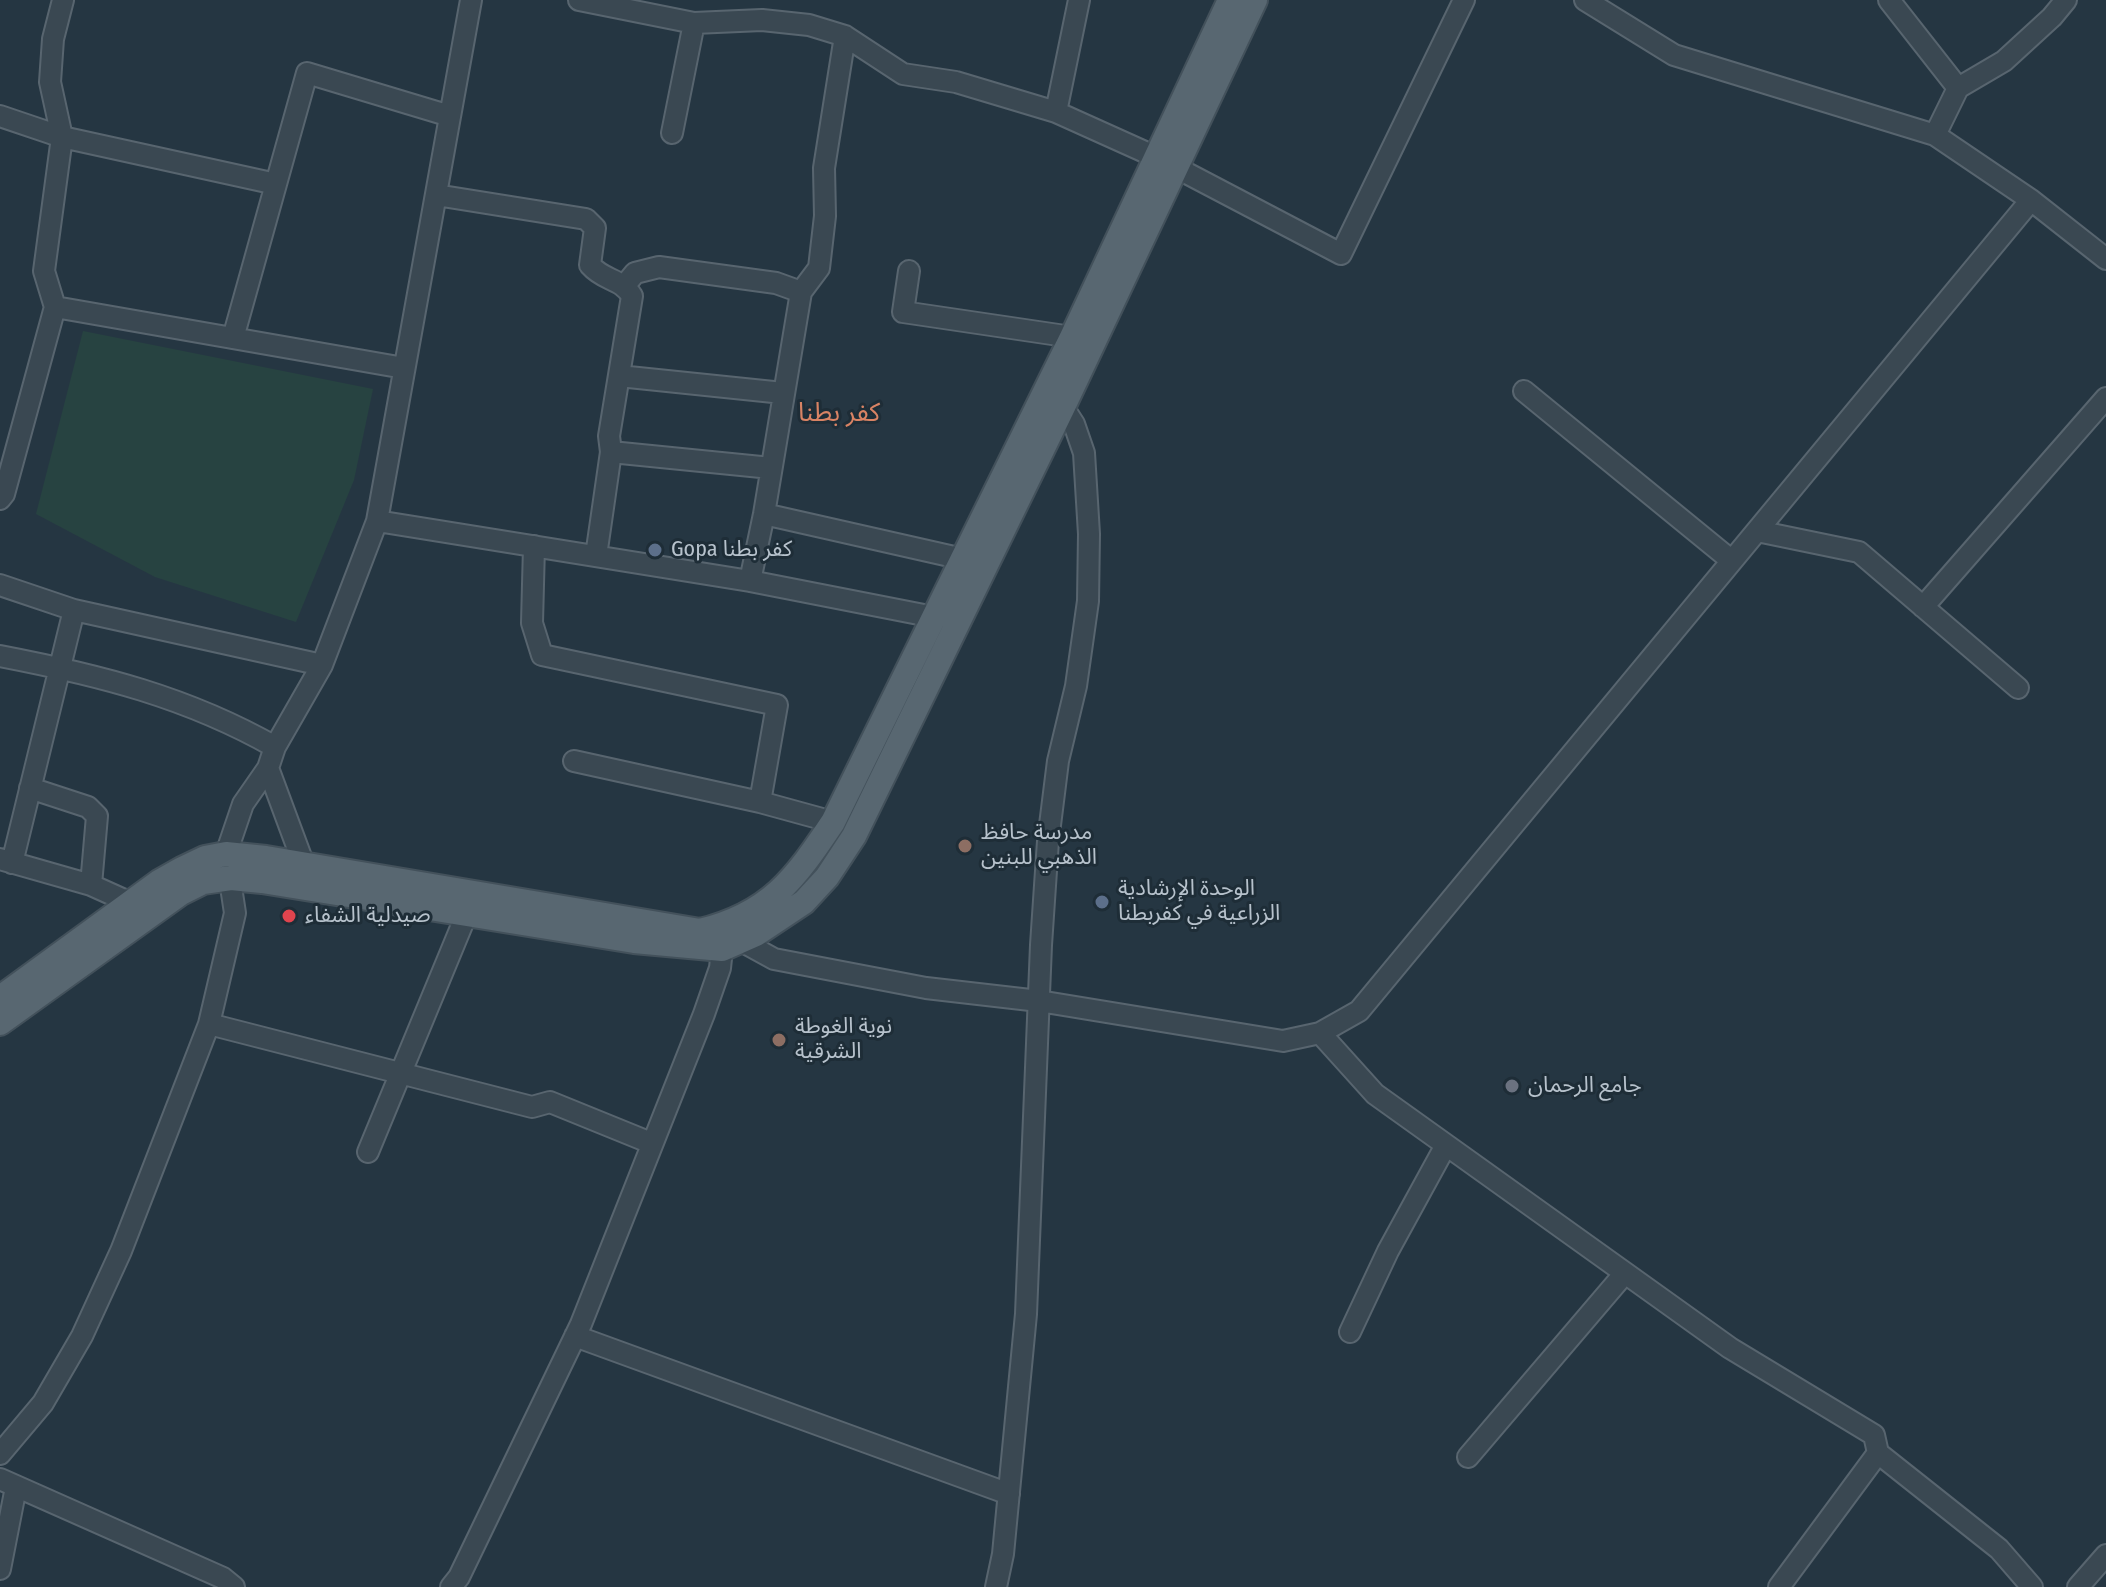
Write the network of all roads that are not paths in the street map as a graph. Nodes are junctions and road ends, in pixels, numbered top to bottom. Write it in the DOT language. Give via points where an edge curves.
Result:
graph roads {
  1 [pos="63,0"];
  2 [pos="471,0"];
  3 [pos="579,0"];
  4 [pos="1079,0"];
  5 [pos="1230,0"];
  6 [pos="1255,0"];
  7 [pos="1464,0"];
  8 [pos="1585,0"];
  9 [pos="1889,0"];
  10 [pos="2066,0"];
  11 [pos="694,23"];
  12 [pos="845,36"];
  13 [pos="1958,88"];
  14 [pos="1056,112"];
  15 [pos="0,116"];
  16 [pos="450,116"];
  17 [pos="672,133"];
  18 [pos="1935,135"];
  19 [pos="62,137"];
  20 [pos="1166,162"];
  21 [pos="276,184"];
  22 [pos="436,195"];
  23 [pos="2031,200"];
  24 [pos="2106,259"];
  25 [pos="909,271"];
  26 [pos="625,285"];
  27 [pos="801,292"];
  28 [pos="55,307"];
  29 [pos="1072,337"];
  30 [pos="233,338"];
  31 [pos="404,368"];
  32 [pos="619,376"];
  33 [pos="1524,391"];
  34 [pos="783,393"];
  35 [pos="2106,398"];
  36 [pos="1063,407"];
  37 [pos="611,452"];
  38 [pos="771,468"];
  39 [pos="0,499"];
  40 [pos="764,514"];
  41 [pos="377,521"];
  42 [pos="1757,531"];
  43 [pos="534,546"];
  44 [pos="596,556"];
  45 [pos="963,559"];
  46 [pos="1732,561"];
  47 [pos="750,581"];
  48 [pos="0,585"];
  49 [pos="1923,607"];
  50 [pos="74,610"];
  51 [pos="934,617"];
  52 [pos="0,656"];
  53 [pos="322,665"];
  54 [pos="60,668"];
  55 [pos="2018,688"];
  56 [pos="275,747"];
  57 [pos="574,761"];
  58 [pos="268,768"];
  59 [pos="30,788"];
  60 [pos="760,802"];
  61 [pos="833,822"];
  62 [pos="226,854"];
  63 [pos="6,861"];
  64 [pos="304,865"];
  65 [pos="231,878"];
  66 [pos="91,885"];
  67 [pos="131,903"];
  68 [pos="467,913"];
  69 [pos="732,945"];
  70 [pos="0,998"];
  71 [pos="1039,1001"];
  72 [pos="0,1023"];
  73 [pos="209,1024"];
  74 [pos="1320,1033"];
  75 [pos="400,1075"];
  76 [pos="651,1143"];
  77 [pos="1446,1145"];
  78 [pos="368,1152"];
  79 [pos="1625,1273"];
  80 [pos="1350,1332"];
  81 [pos="575,1336"];
  82 [pos="1878,1453"];
  83 [pos="0,1454"];
  84 [pos="1468,1457"];
  85 [pos="8,1483"];
  86 [pos="1009,1494"];
  87 [pos="2106,1555"];
  88 [pos="0,1569"];
  89 [pos="234,1587"];
  90 [pos="451,1587"];
  91 [pos="996,1587"];
  92 [pos="1779,1587"];
  93 [pos="2032,1587"];
  94 [pos="2078,1587"];
  1 -- 19 [label="street" via="50,82"];
  2 -- 16 [label="street"];
  3 -- 11 [label="street"];
  4 -- 14 [label="street"];
  5 -- 20 [label="main road"];
  6 -- 20 [label="main road"];
  7 -- 20 [label="street" via="1341,254"];
  8 -- 18 [label="street" via="1674,55"];
  9 -- 13 [label="street"];
  10 -- 13 [label="street" via="2004,61"];
  11 -- 12 [label="street" via="762,20"];
  11 -- 17 [label="street"];
  12 -- 14 [label="street" via="903,74 956,82"];
  12 -- 27 [label="street" via="824,168 819,268"];
  13 -- 18 [label="street"];
  14 -- 20 [label="street"];
  15 -- 19 [label="street"];
  16 -- 21 [label="street" via="307,73"];
  16 -- 22 [label="street"];
  18 -- 23 [label="street"];
  19 -- 21 [label="street"];
  19 -- 28 [label="street" via="44,271"];
  20 -- 29 [label="main road"];
  20 -- 36 [label="main road"];
  21 -- 30 [label="street"];
  22 -- 26 [label="street" via="586,219 595,228 590,265 599,275"];
  22 -- 31 [label="street"];
  23 -- 24 [label="street"];
  23 -- 42 [label="street"];
  25 -- 29 [label="street" via="903,312"];
  26 -- 27 [label="street" via="635,273 659,267 776,283"];
  26 -- 32 [label="street" via="632,296"];
  27 -- 34 [label="street"];
  28 -- 30 [label="street"];
  28 -- 39 [label="street"];
  29 -- 45 [label="main road"];
  30 -- 31 [label="street"];
  31 -- 41 [label="street"];
  32 -- 34 [label="street"];
  32 -- 37 [label="street"];
  33 -- 46 [label="street"];
  34 -- 38 [label="street"];
  35 -- 49 [label="street"];
  36 -- 69 [label="main road" via="854,836 804,902"];
  36 -- 71 [label="street" via="1084,453 1088,601 1048,841"];
  37 -- 38 [label="street"];
  37 -- 44 [label="street"];
  38 -- 40 [label="street"];
  40 -- 45 [label="street"];
  40 -- 47 [label="street"];
  41 -- 43 [label="street"];
  41 -- 53 [label="street"];
  42 -- 46 [label="street"];
  42 -- 49 [label="street" via="1859,552"];
  43 -- 44 [label="street"];
  43 -- 60 [label="street" via="532,623 542,655 777,705"];
  44 -- 47 [label="street"];
  45 -- 51 [label="main road"];
  46 -- 74 [label="street" via="1359,1011"];
  47 -- 51 [label="street"];
  48 -- 50 [label="street"];
  49 -- 55 [label="street"];
  50 -- 53 [label="street"];
  50 -- 54 [label="street"];
  51 -- 61 [label="main road"];
  52 -- 54 [label="street"];
  53 -- 56 [label="street"];
  54 -- 56 [label="street" via="166,696"];
  54 -- 59 [label="street"];
  56 -- 58 [label="street"];
  57 -- 60 [label="street"];
  58 -- 62 [label="street" via="243,804"];
  58 -- 64 [label="street"];
  59 -- 63 [label="street"];
  59 -- 66 [label="street" via="88,807 97,816"];
  60 -- 61 [label="street"];
  61 -- 64 [label="main road" via="782,889 749,913 700,931"];
  62 -- 64 [label="main road"];
  62 -- 65 [label="street"];
  62 -- 67 [label="main road" via="182,869"];
  63 -- 66 [label="street"];
  65 -- 68 [label="main road"];
  65 -- 72 [label="main road" via="203,882 181,893"];
  65 -- 73 [label="street" via="235,913"];
  66 -- 67 [label="street"];
  67 -- 70 [label="main road"];
  68 -- 69 [label="main road" via="634,941"];
  68 -- 75 [label="street"];
  69 -- 71 [label="street" via="774,959 926,988"];
  69 -- 76 [label="street"];
  71 -- 74 [label="street" via="1283,1041"];
  71 -- 86 [label="street" via="1026,1314"];
  73 -- 75 [label="street"];
  73 -- 83 [label="street" via="121,1251 82,1336 43,1403"];
  74 -- 77 [label="street" via="1375,1094"];
  75 -- 76 [label="street" via="532,1107 550,1102"];
  75 -- 78 [label="street"];
  76 -- 81 [label="street"];
  77 -- 79 [label="street"];
  77 -- 80 [label="street"];
  79 -- 82 [label="street" via="1730,1348 1874,1435"];
  79 -- 84 [label="street"];
  81 -- 86 [label="street"];
  81 -- 90 [label="street"];
  82 -- 92 [label="street"];
  82 -- 93 [label="street" via="1999,1549"];
  85 -- 88 [label="street"];
  85 -- 89 [label="street"];
  86 -- 91 [label="street"];
  87 -- 94 [label="street"];
}
